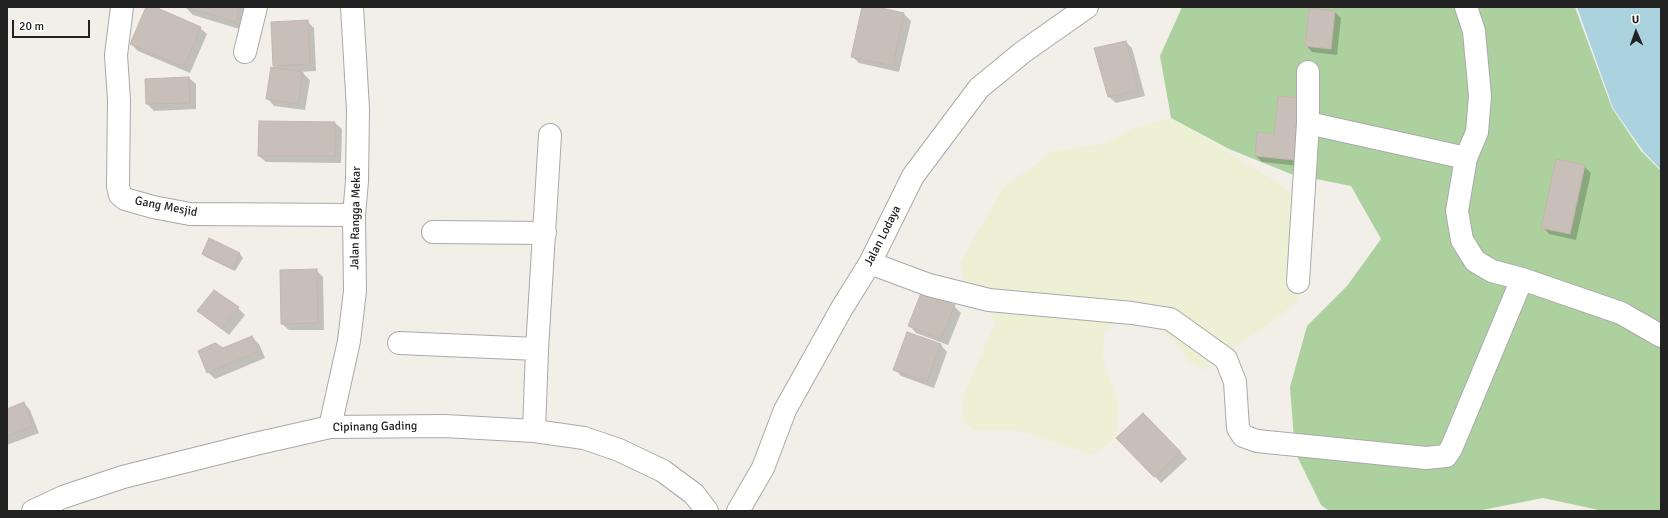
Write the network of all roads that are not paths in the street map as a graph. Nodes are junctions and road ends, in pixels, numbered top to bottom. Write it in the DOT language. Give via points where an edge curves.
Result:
graph roads {
  1 [pos="122,7"];
  2 [pos="256,7"];
  3 [pos="352,7"];
  4 [pos="1087,7"];
  5 [pos="1466,7"];
  6 [pos="245,52"];
  7 [pos="1308,72"];
  8 [pos="1308,123"];
  9 [pos="550,135"];
  10 [pos="1466,158"];
  11 [pos="354,215"];
  12 [pos="434,232"];
  13 [pos="545,233"];
  14 [pos="870,263"];
  15 [pos="1522,279"];
  16 [pos="1298,282"];
  17 [pos="1661,336"];
  18 [pos="399,343"];
  19 [pos="538,350"];
  20 [pos="330,428"];
  21 [pos="534,431"];
  22 [pos="33,511"];
  23 [pos="707,511"];
  24 [pos="738,511"];
  1 -- 11 [label="street, Gang Mesjid" via="116,55 120,195 125,199 153,207 190,214"];
  2 -- 6 [label="street"];
  3 -- 11 [label="street, Jalan Rangga Mekar" via="358,109"];
  4 -- 14 [label="street, Jalan Lodaya" via="1023,52 979,88 913,176"];
  5 -- 10 [label="street" via="1474,32 1480,96 1477,132"];
  7 -- 8 [label="street"];
  8 -- 10 [label="street"];
  8 -- 16 [label="street"];
  9 -- 13 [label="street"];
  10 -- 15 [label="street" via="1457,210 1462,240 1475,261 1492,270"];
  11 -- 20 [label="street, Jalan Rangga Mekar" via="355,291 350,334"];
  12 -- 13 [label="street"];
  13 -- 19 [label="street"];
  14 -- 15 [label="street" via="929,285 989,300 1132,313 1170,319 1226,359 1235,382 1238,428 1243,436 1257,441 1426,458 1446,456 1452,449"];
  14 -- 24 [label="street, Jalan Lodaya" via="789,404 764,468"];
  15 -- 17 [label="street" via="1621,313"];
  18 -- 19 [label="street"];
  19 -- 21 [label="street"];
  20 -- 21 [label="street, Cipinang Gading" via="446,426"];
  20 -- 22 [label="street, Cipinang Gading" via="262,442 123,477 63,497"];
  21 -- 23 [label="street, Cipinang Gading" via="584,438 619,450 663,471 694,494"];
}
